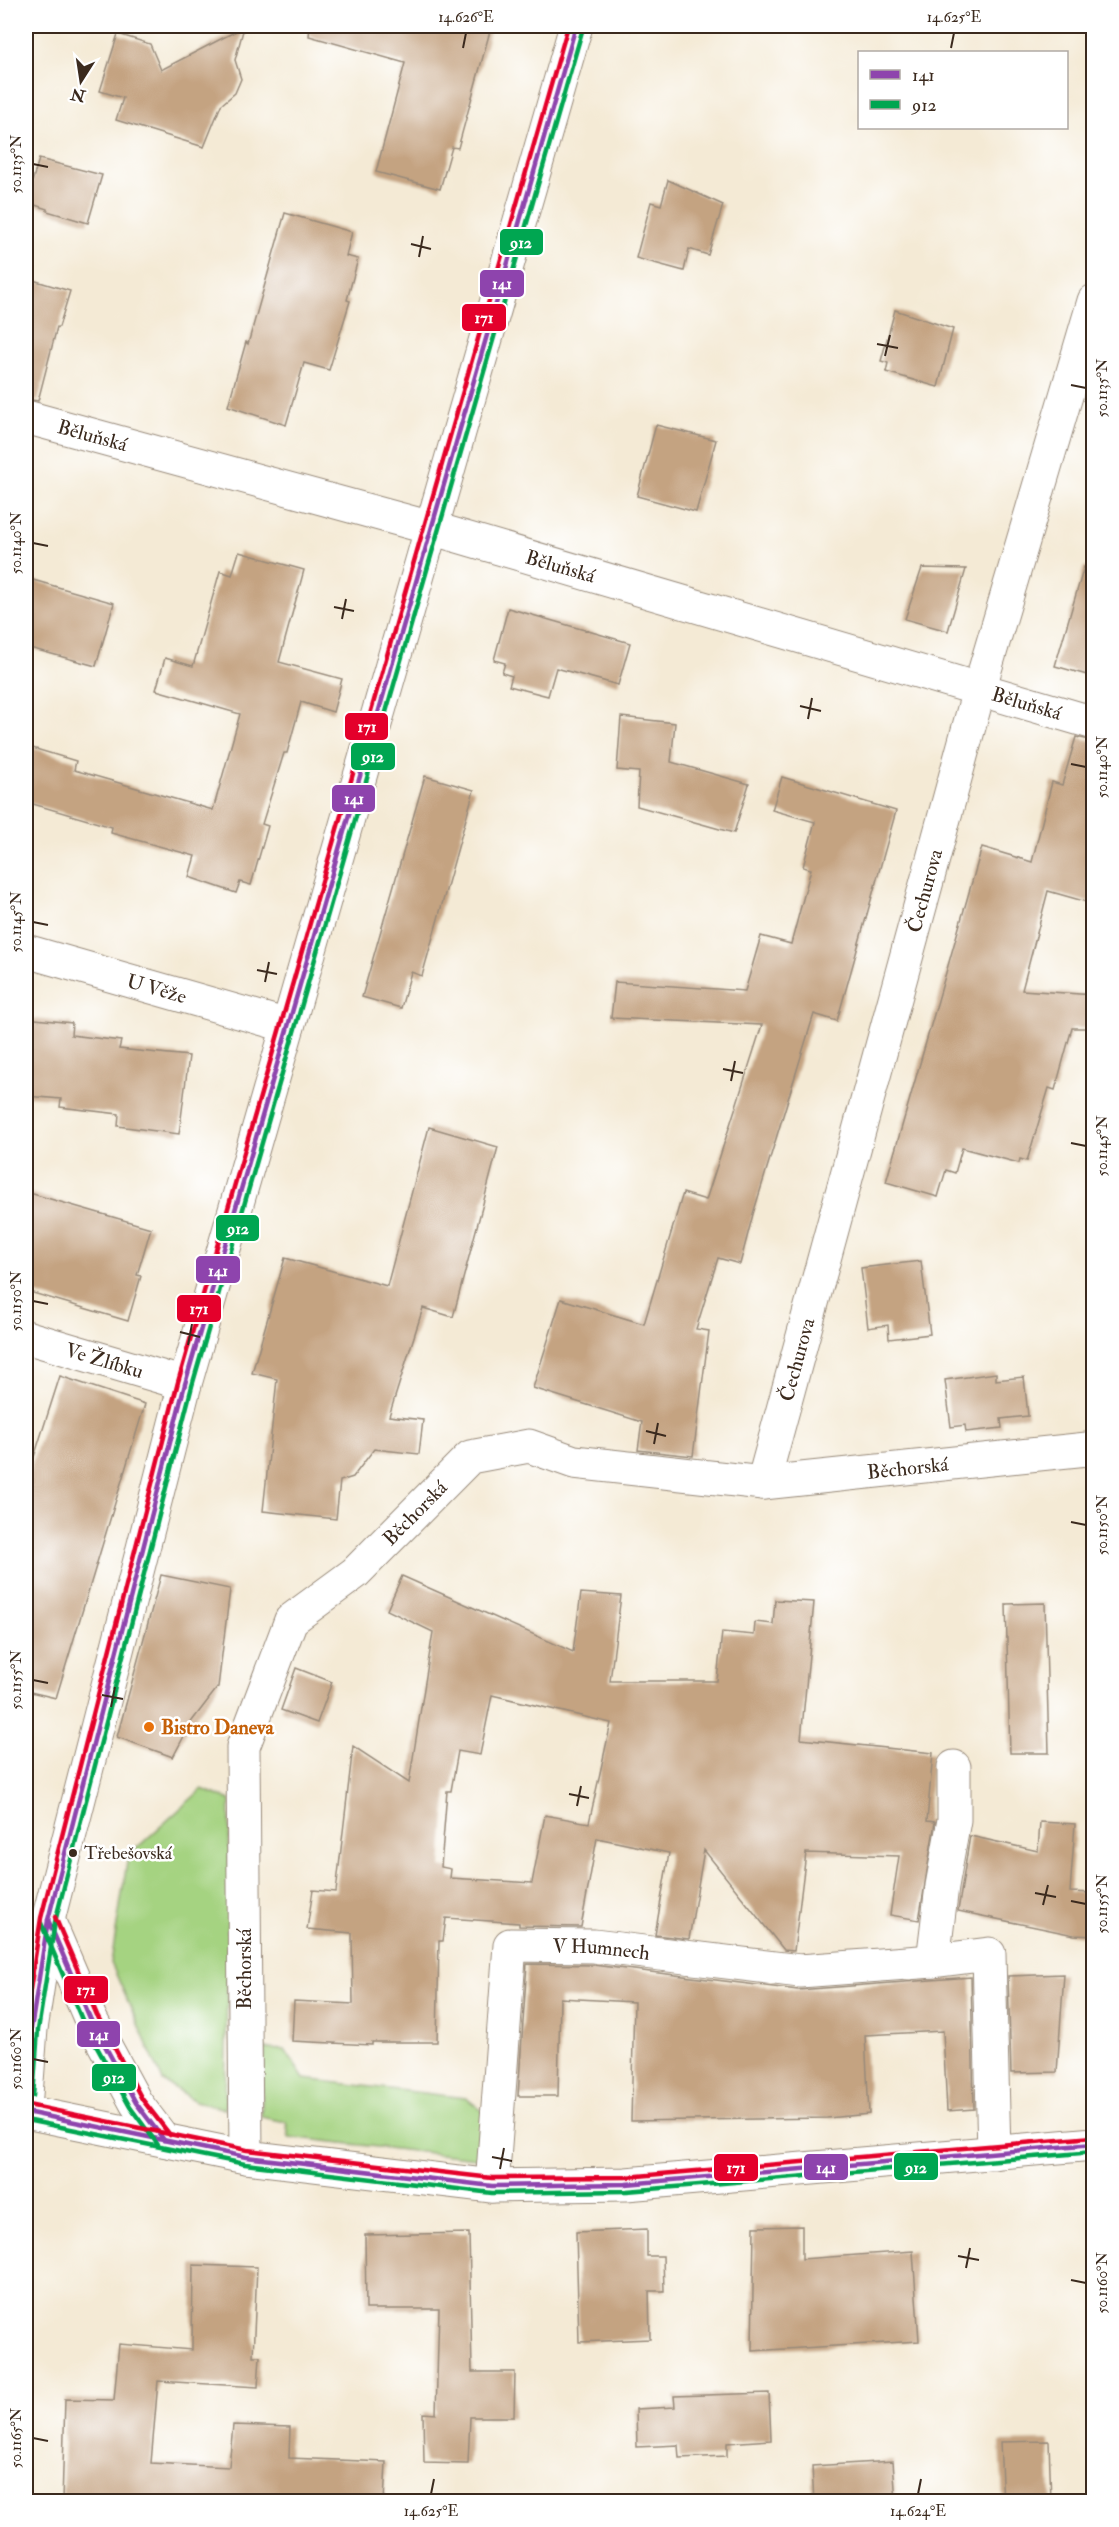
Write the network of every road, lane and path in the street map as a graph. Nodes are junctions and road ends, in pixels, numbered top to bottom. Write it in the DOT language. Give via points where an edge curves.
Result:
graph roads {
  1 [pos="576,26"];
  2 [pos="1094,301"];
  3 [pos="26,417"];
  4 [pos="431,528"];
  5 [pos="980,690"];
  6 [pos="1094,723"];
  7 [pos="26,951"];
  8 [pos="288,1026"];
  9 [pos="26,1337"];
  10 [pos="185,1384"];
  11 [pos="1094,1452"];
  12 [pos="763,1483"];
  13 [pos="954,1767"];
  14 [pos="48,1920"];
  15 [pos="933,1961"];
  16 [pos="26,2095"];
  17 [pos="26,2112"];
  18 [pos="164,2140"];
  19 [pos="1094,2145"];
  20 [pos="994,2153"];
  21 [pos="246,2157"];
  22 [pos="492,2186"];
  1 -- 4 [label="street"];
  2 -- 5 [label="street, Čechurova"];
  3 -- 4 [label="street, Běluňská"];
  4 -- 5 [label="street, Běluňská"];
  4 -- 8 [label="street"];
  5 -- 6 [label="street, Běluňská"];
  5 -- 12 [label="street, Čechurova"];
  7 -- 8 [label="street, U Věže"];
  8 -- 10 [label="street"];
  9 -- 10 [label="street, Ve Žlíbku"];
  10 -- 14 [label="street"];
  11 -- 12 [label="street, Běchorská" via="1087,1449"];
  12 -- 21 [label="street, Běchorská" via="574,1462 529,1446 470,1457 355,1573 291,1620 243,1747"];
  13 -- 15 [label="street" via="954,1821"];
  14 -- 16 [label="street" via="31,2029"];
  14 -- 18 [label="street" via="90,2018 136,2103"];
  15 -- 20 [label="street, V Humnech" via="989,1954"];
  15 -- 22 [label="street, V Humnech" via="800,1971 594,1946 510,1945"];
  17 -- 18 [label="street"];
  18 -- 21 [label="street"];
  19 -- 20 [label="street"];
  20 -- 22 [label="street" via="626,2184"];
  21 -- 22 [label="street"];
}
